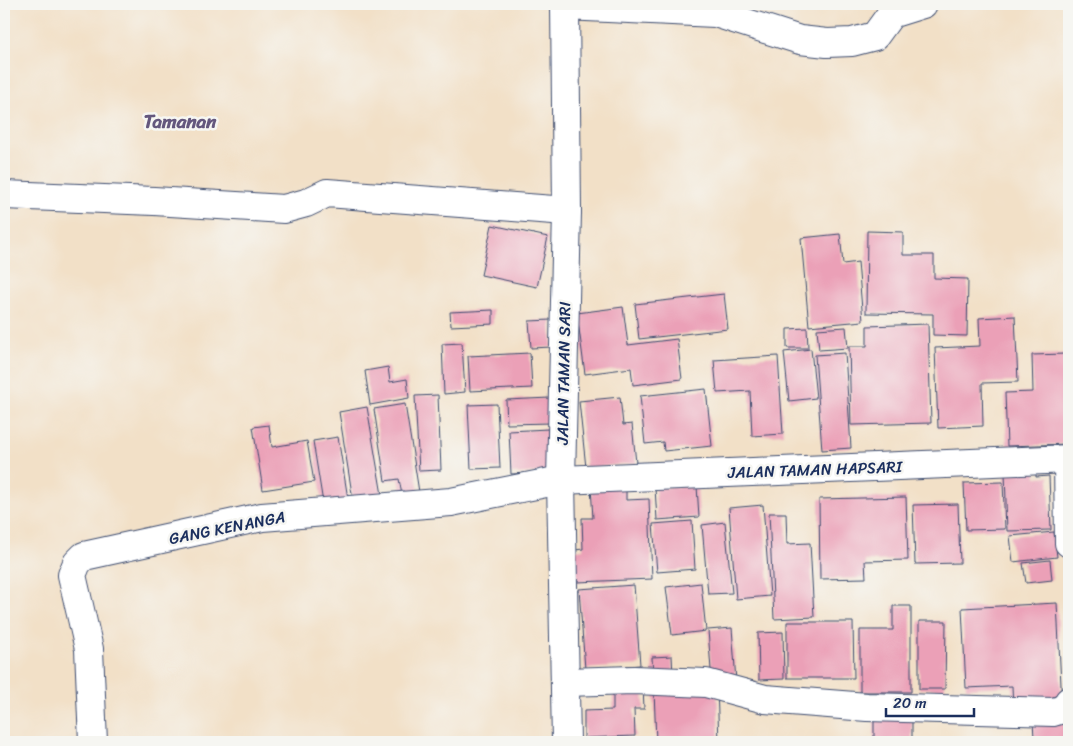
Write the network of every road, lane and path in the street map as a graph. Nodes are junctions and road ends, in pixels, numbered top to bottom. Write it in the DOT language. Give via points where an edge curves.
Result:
graph roads {
  1 [pos="923,4"];
  2 [pos="565,5"];
  3 [pos="4,196"];
  4 [pos="566,212"];
  5 [pos="1068,459"];
  6 [pos="561,480"];
  7 [pos="1069,543"];
  8 [pos="565,682"];
  9 [pos="1069,701"];
  10 [pos="93,742"];
  11 [pos="566,742"];
  1 -- 2 [label="street" via="891,14 875,36 852,42 827,43 800,40 715,13"];
  2 -- 4 [label="street, JALAN TAMAN SARI"];
  3 -- 4 [label="street" via="284,209 327,193"];
  4 -- 6 [label="street, JALAN TAMAN SARI"];
  5 -- 6 [label="street, JALAN TAMAN HAPSARI"];
  5 -- 7 [label="street"];
  6 -- 8 [label="street, JALAN TAMAN SARI"];
  6 -- 10 [label="street, GANG KENANGA" via="451,502 262,517 84,556 72,575 89,649"];
  8 -- 9 [label="street" via="706,683 765,698 867,707 1053,712 1063,710"];
  8 -- 11 [label="street, JALAN TAMAN SARI"];
}
